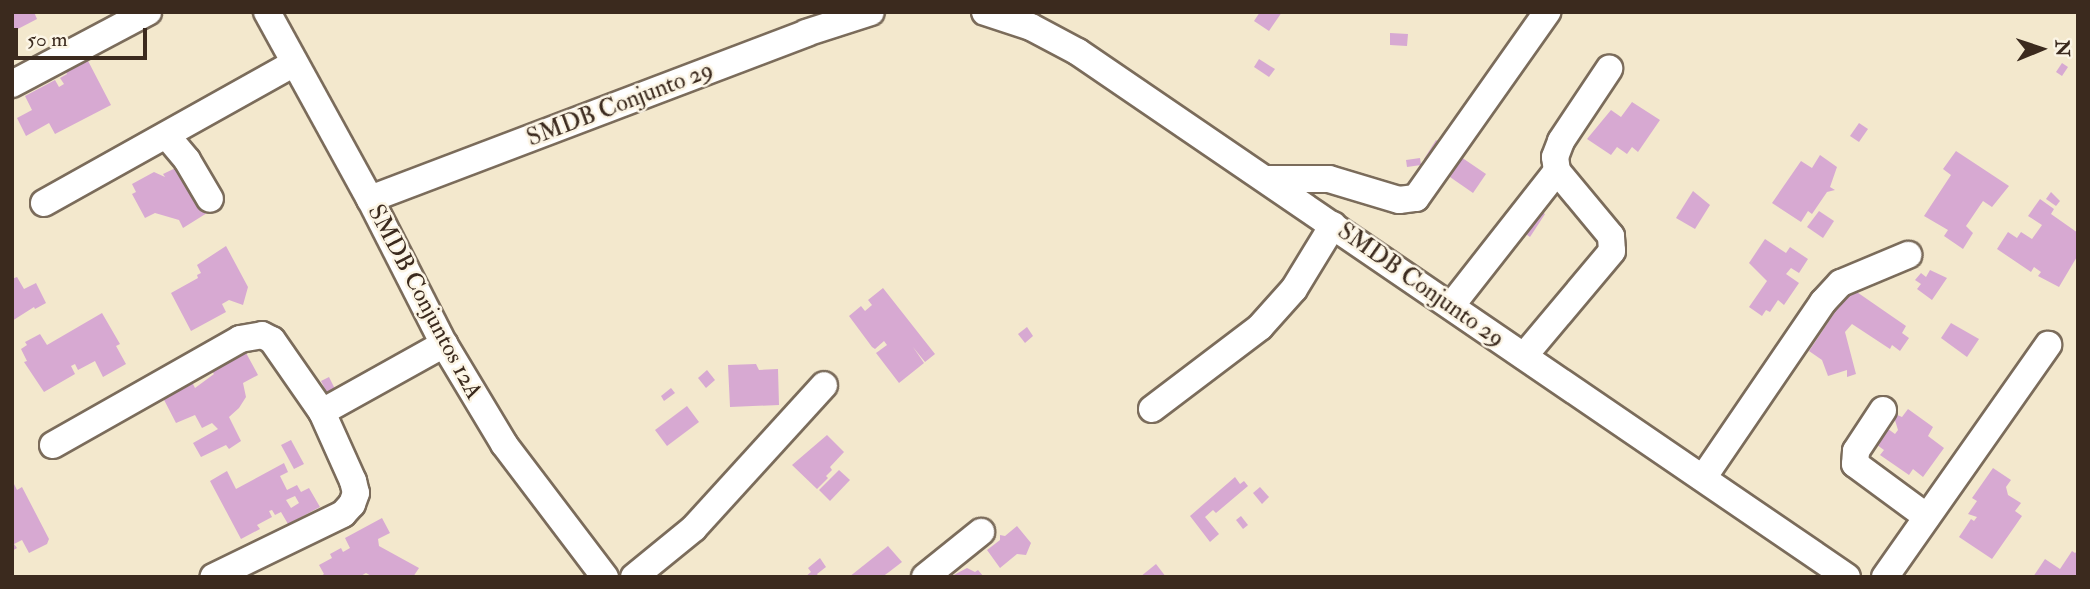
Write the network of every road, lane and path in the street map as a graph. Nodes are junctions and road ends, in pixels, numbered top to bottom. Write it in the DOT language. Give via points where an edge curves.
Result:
graph roads {
  1 [pos="148,12"];
  2 [pos="267,12"];
  3 [pos="872,12"];
  4 [pos="985,12"];
  5 [pos="1547,12"];
  6 [pos="294,63"];
  7 [pos="1609,69"];
  8 [pos="12,84"];
  9 [pos="167,136"];
  10 [pos="1557,171"];
  11 [pos="1267,179"];
  12 [pos="210,199"];
  13 [pos="370,199"];
  14 [pos="44,203"];
  15 [pos="1333,225"];
  16 [pos="1908,255"];
  17 [pos="1451,306"];
  18 [pos="444,344"];
  19 [pos="2048,345"];
  20 [pos="1524,356"];
  21 [pos="824,385"];
  22 [pos="1152,409"];
  23 [pos="1883,410"];
  24 [pos="322,412"];
  25 [pos="53,444"];
  26 [pos="1703,478"];
  27 [pos="1927,517"];
  28 [pos="981,532"];
  29 [pos="213,577"];
  30 [pos="605,577"];
  31 [pos="634,577"];
  32 [pos="925,577"];
  33 [pos="1847,577"];
  34 [pos="1885,577"];
  1 -- 8 [label="street"];
  2 -- 6 [label="street, SMDB Conjuntos 12A"];
  3 -- 13 [label="street, SMDB Conjunto 29"];
  4 -- 11 [label="street, SMDB Conjunto 29" via="1031,27 1078,52"];
  5 -- 11 [label="street" via="1416,198 1399,200 1329,179"];
  6 -- 9 [label="street"];
  6 -- 13 [label="street, SMDB Conjuntos 12A"];
  7 -- 10 [label="street" via="1561,141 1555,157"];
  9 -- 12 [label="street"];
  9 -- 14 [label="street"];
  10 -- 17 [label="street"];
  10 -- 20 [label="street" via="1606,227 1612,251"];
  11 -- 15 [label="street, SMDB Conjunto 29"];
  13 -- 18 [label="street, SMDB Conjuntos 12A"];
  15 -- 17 [label="street, SMDB Conjunto 29"];
  15 -- 22 [label="street" via="1294,289 1260,327"];
  16 -- 26 [label="street" via="1841,283 1823,302"];
  17 -- 20 [label="street, SMDB Conjunto 29"];
  18 -- 24 [label="street"];
  18 -- 30 [label="street, SMDB Conjuntos 12A" via="504,444"];
  19 -- 27 [label="street"];
  20 -- 26 [label="street, SMDB Conjunto 29"];
  21 -- 31 [label="street" via="694,528"];
  23 -- 27 [label="street" via="1856,451 1855,464"];
  24 -- 25 [label="street" via="272,340 252,335"];
  24 -- 29 [label="street" via="353,481 356,493 352,504 343,514"];
  26 -- 33 [label="street, SMDB Conjunto 29"];
  27 -- 34 [label="street"];
  28 -- 32 [label="street"];
}
